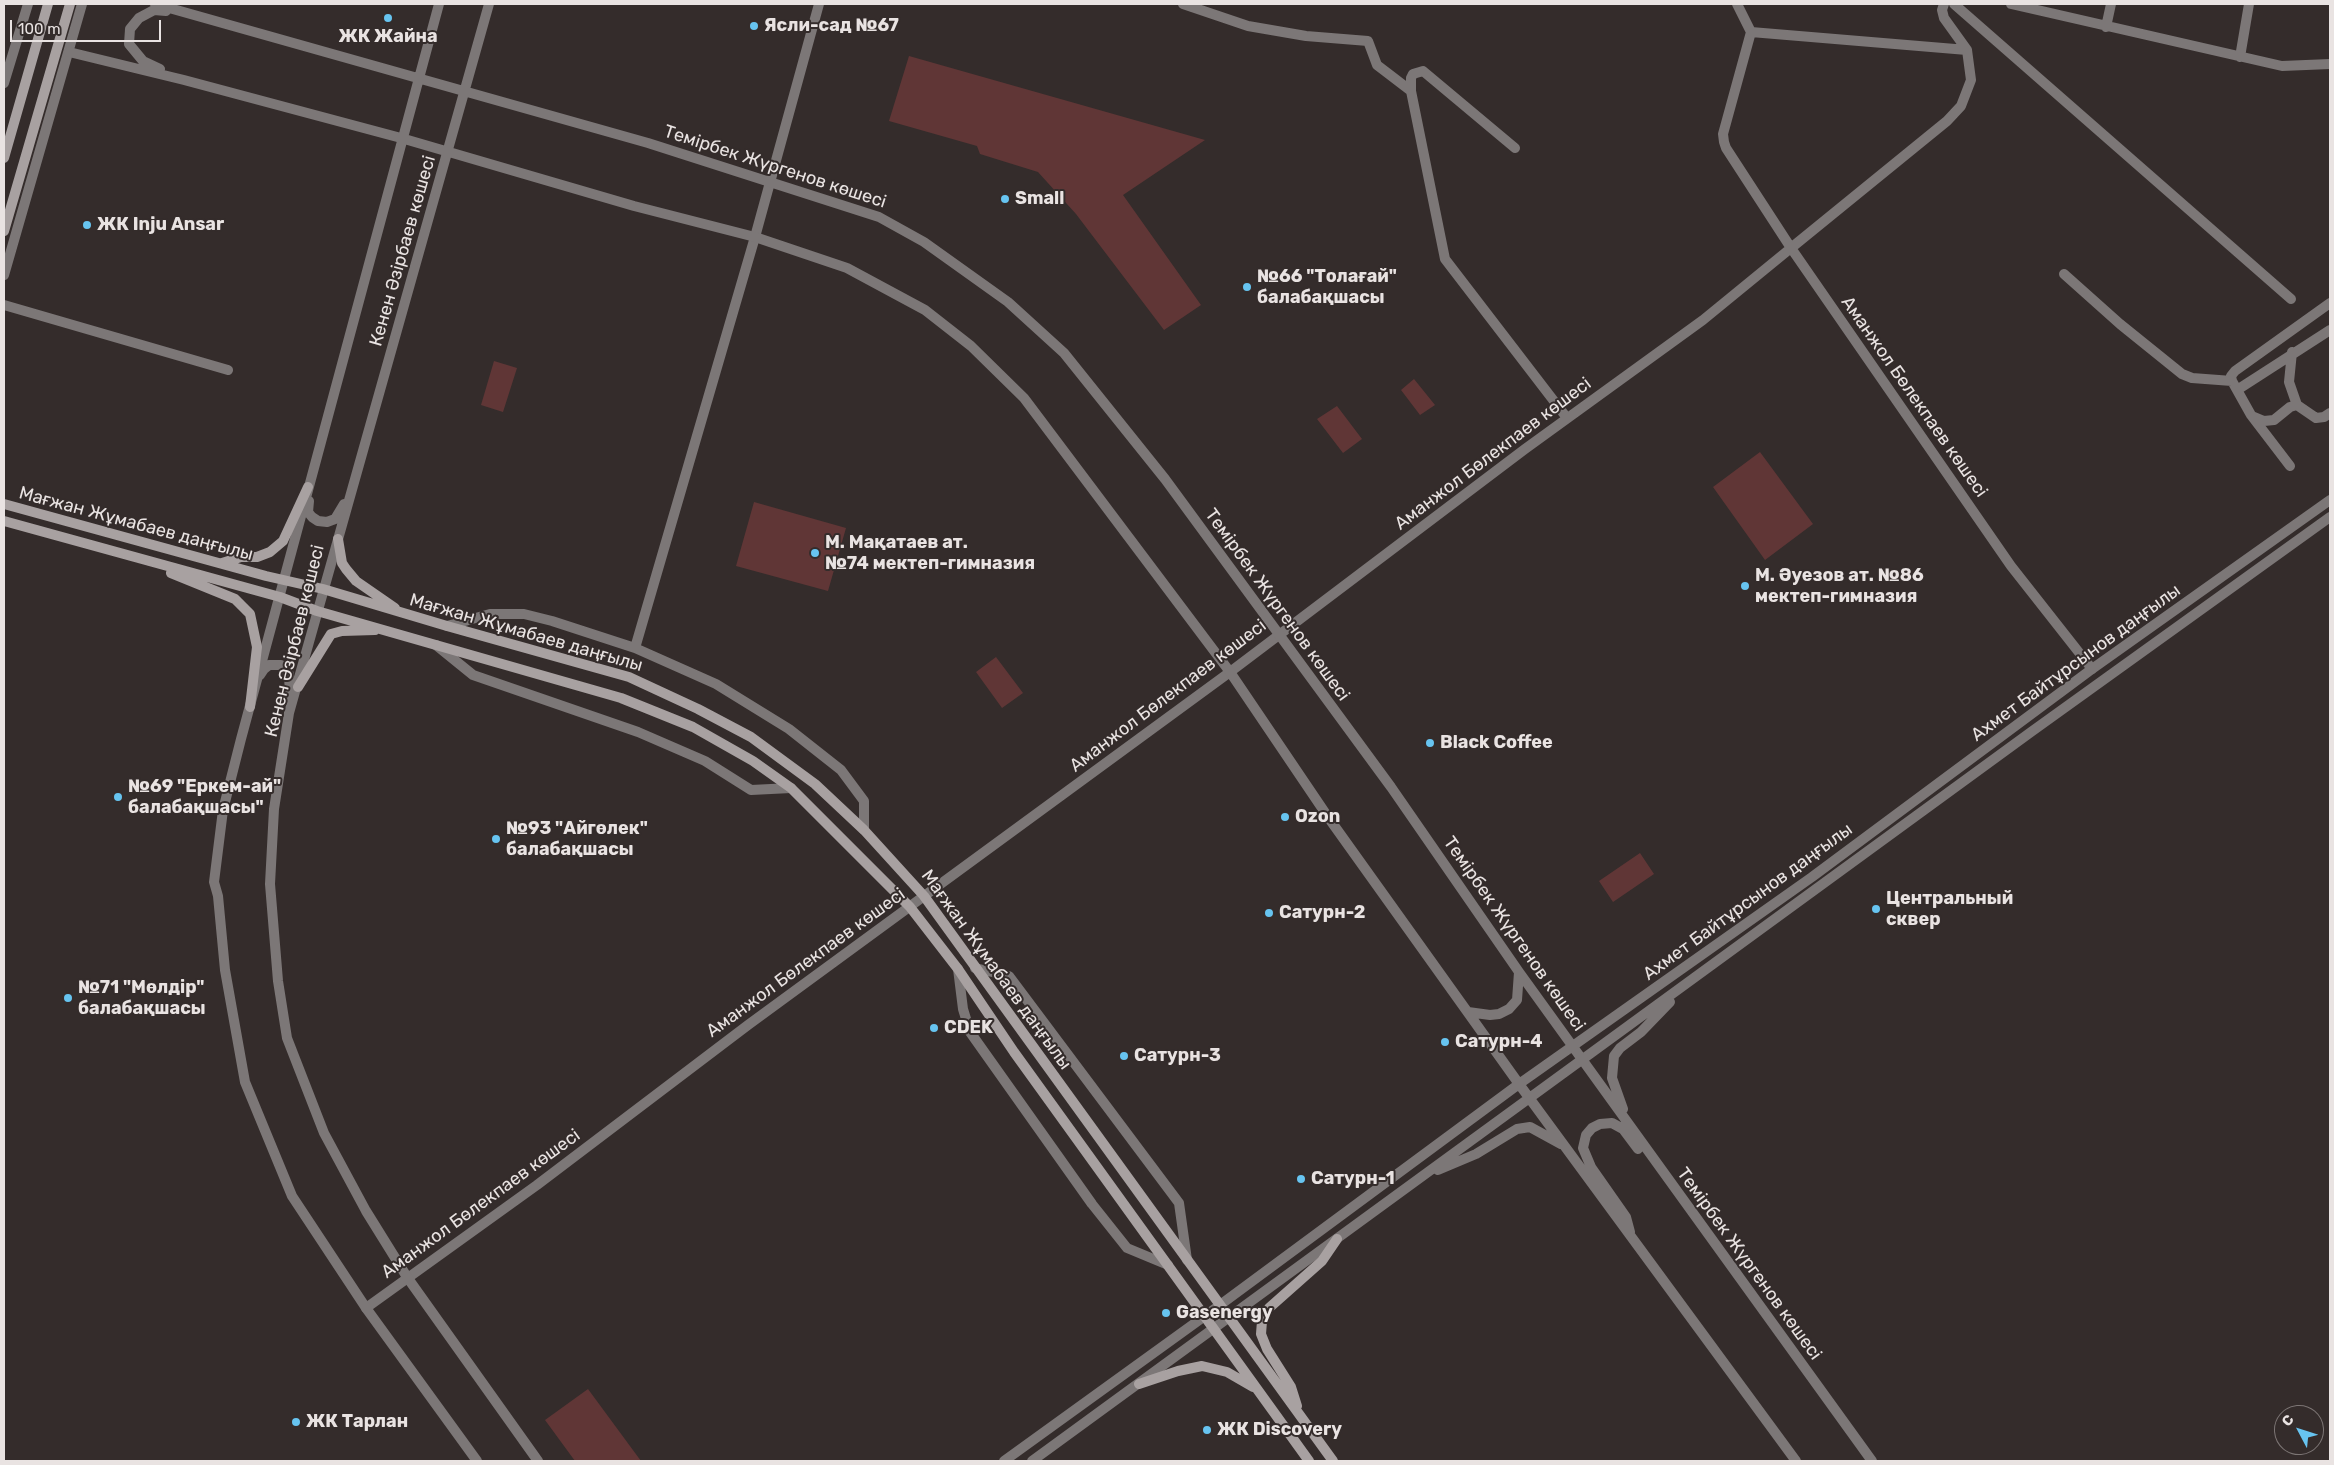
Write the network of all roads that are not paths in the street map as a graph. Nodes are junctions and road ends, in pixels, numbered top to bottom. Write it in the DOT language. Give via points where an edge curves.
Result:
graph roads {
  1 [pos="28,4"];
  2 [pos="48,4"];
  3 [pos="70,4"];
  4 [pos="82,4"];
  5 [pos="155,4"];
  6 [pos="439,4"];
  7 [pos="489,4"];
  8 [pos="819,4"];
  9 [pos="1183,4"];
  10 [pos="1737,4"];
  11 [pos="1944,4"];
  12 [pos="1954,4"];
  13 [pos="2011,4"];
  14 [pos="2111,4"];
  15 [pos="2249,4"];
  16 [pos="182,11"];
  17 [pos="2106,27"];
  18 [pos="1751,32"];
  19 [pos="1967,50"];
  20 [pos="69,52"];
  21 [pos="2240,58"];
  22 [pos="2330,64"];
  23 [pos="418,78"];
  24 [pos="184,80"];
  25 [pos="4,83"];
  26 [pos="1410,91"];
  27 [pos="464,92"];
  28 [pos="401,138"];
  29 [pos="1515,148"];
  30 [pos="447,152"];
  31 [pos="4,158"];
  32 [pos="770,182"];
  33 [pos="4,231"];
  34 [pos="755,238"];
  35 [pos="1791,248"];
  36 [pos="2064,274"];
  37 [pos="4,275"];
  38 [pos="2291,299"];
  39 [pos="2330,303"];
  40 [pos="4,305"];
  41 [pos="2330,330"];
  42 [pos="2292,352"];
  43 [pos="228,370"];
  44 [pos="2234,386"];
  45 [pos="2297,405"];
  46 [pos="2330,413"];
  47 [pos="2251,415"];
  48 [pos="1567,418"];
  49 [pos="2290,466"];
  50 [pos="356,478"];
  51 [pos="310,485"];
  52 [pos="2330,500"];
  53 [pos="4,504"];
  54 [pos="2330,517"];
  55 [pos="4,521"];
  56 [pos="338,539"];
  57 [pos="143,560"];
  58 [pos="221,563"];
  59 [pos="284,579"];
  60 [pos="323,589"];
  61 [pos="280,598"];
  62 [pos="317,610"];
  63 [pos="401,613"];
  64 [pos="447,626"];
  65 [pos="1278,635"];
  66 [pos="416,639"];
  67 [pos="435,644"];
  68 [pos="635,648"];
  69 [pos="2092,669"];
  70 [pos="1230,672"];
  71 [pos="257,682"];
  72 [pos="298,687"];
  73 [pos="250,707"];
  74 [pos="290,713"];
  75 [pos="791,788"];
  76 [pos="1895,816"];
  77 [pos="1903,827"];
  78 [pos="864,830"];
  79 [pos="924,896"];
  80 [pos="910,907"];
  81 [pos="975,968"];
  82 [pos="958,969"];
  83 [pos="1519,972"];
  84 [pos="1690,982"];
  85 [pos="1468,1012"];
  86 [pos="1573,1046"];
  87 [pos="1582,1060"];
  88 [pos="1519,1084"];
  89 [pos="1530,1099"];
  90 [pos="1625,1120"];
  91 [pos="1564,1146"];
  92 [pos="1421,1177"];
  93 [pos="1688,1208"];
  94 [pos="1337,1239"];
  95 [pos="1633,1241"];
  96 [pos="1187,1260"];
  97 [pos="1168,1265"];
  98 [pos="407,1277"];
  99 [pos="1220,1305"];
  100 [pos="366,1308"];
  101 [pos="1204,1317"];
  102 [pos="1229,1318"];
  103 [pos="1213,1330"];
  104 [pos="1139,1384"];
  105 [pos="1257,1390"];
  106 [pos="1301,1417"];
  107 [pos="477,1461"];
  108 [pos="538,1461"];
  109 [pos="1004,1461"];
  110 [pos="1032,1461"];
  111 [pos="1309,1461"];
  112 [pos="1333,1461"];
  113 [pos="1796,1461"];
  114 [pos="1872,1461"];
  1 -- 25 [label="street"];
  2 -- 31 [label="main road"];
  3 -- 33 [label="main road"];
  4 -- 20 [label="street"];
  5 -- 16 [label="street"];
  6 -- 23 [label="street, Кенен Әзірбаев көшесі"];
  7 -- 27 [label="street, Кенен Әзірбаев көшесі"];
  8 -- 32 [label="street"];
  9 -- 26 [label="street" via="1248,26 1306,36 1368,41 1377,64"];
  10 -- 18 [label="street"];
  11 -- 19 [label="street" via="1944,18"];
  12 -- 38 [label="street"];
  13 -- 17 [label="street"];
  14 -- 17 [label="street"];
  15 -- 21 [label="street"];
  16 -- 23 [label="street, Темірбек Жүргенов көшесі"];
  16 -- 24 [label="street" via="154,10 139,18 130,30 130,44 143,61"];
  17 -- 21 [label="street"];
  18 -- 19 [label="street"];
  18 -- 35 [label="street" via="1724,142"];
  19 -- 35 [label="street" via="1971,80 1961,106 1947,121"];
  20 -- 24 [label="street"];
  20 -- 37 [label="street"];
  21 -- 22 [label="street" via="2282,66"];
  23 -- 27 [label="street, Темірбек Жүргенов көшесі"];
  23 -- 28 [label="street, Кенен Әзірбаев көшесі"];
  24 -- 28 [label="street"];
  26 -- 29 [label="street" via="1410,78 1423,71"];
  26 -- 48 [label="street" via="1445,259"];
  27 -- 30 [label="street, Кенен Әзірбаев көшесі"];
  27 -- 32 [label="street, Темірбек Жүргенов көшесі" via="648,143"];
  28 -- 30 [label="street"];
  28 -- 51 [label="street, Кенен Әзірбаев көшесі"];
  30 -- 34 [label="street"];
  30 -- 50 [label="street, Кенен Әзірбаев көшесі"];
  32 -- 34 [label="street"];
  32 -- 65 [label="street, Темірбек Жүргенов көшесі" via="879,216 924,242 1015,308 1064,353 1126,428"];
  34 -- 68 [label="street"];
  34 -- 70 [label="street" via="846,268 925,310 972,346 1024,398"];
  35 -- 48 [label="street, Аманжол Бөлекпаев көшесі" via="1703,320"];
  35 -- 69 [label="street, Аманжол Бөлекпаев көшесі" via="2032,595"];
  36 -- 44 [label="street" via="2182,374"];
  39 -- 44 [label="street" via="2235,371 2231,376"];
  40 -- 43 [label="street"];
  41 -- 42 [label="street"];
  42 -- 44 [label="street"];
  42 -- 45 [label="street" via="2289,382"];
  44 -- 47 [label="street"];
  45 -- 46 [label="street" via="2316,418"];
  45 -- 47 [label="street" via="2274,420 2264,421"];
  47 -- 49 [label="street"];
  48 -- 65 [label="street, Аманжол Бөлекпаев көшесі"];
  50 -- 51 [label="street" via="342,509 327,522 318,521 308,512"];
  50 -- 56 [label="street, Кенен Әзірбаев көшесі"];
  51 -- 58 [label="main road" via="283,541 270,552 257,557 240,557"];
  51 -- 59 [label="street, Кенен Әзірбаев көшесі"];
  52 -- 69 [label="street, Ахмет Байтұрсынов даңғылы"];
  53 -- 58 [label="main road, Мағжан Жұмабаев даңғылы"];
  54 -- 77 [label="street, Ахмет Байтұрсынов даңғылы"];
  55 -- 57 [label="main road, Мағжан Жұмабаев даңғылы"];
  56 -- 60 [label="street, Кенен Әзірбаев көшесі"];
  56 -- 63 [label="main road" via="342,562 356,581"];
  57 -- 61 [label="main road, Мағжан Жұмабаев даңғылы"];
  57 -- 73 [label="main road" via="235,599 250,614 257,647"];
  58 -- 59 [label="main road, Мағжан Жұмабаев даңғылы"];
  59 -- 60 [label="main road, Мағжан Жұмабаев даңғылы"];
  59 -- 61 [label="street, Кенен Әзірбаев көшесі"];
  60 -- 62 [label="street, Кенен Әзірбаев көшесі"];
  60 -- 63 [label="main road, Мағжан Жұмабаев даңғылы"];
  61 -- 62 [label="main road, Мағжан Жұмабаев даңғылы"];
  61 -- 71 [label="street, Кенен Әзірбаев көшесі"];
  62 -- 66 [label="main road, Мағжан Жұмабаев даңғылы"];
  62 -- 72 [label="street, Кенен Әзірбаев көшесі"];
  63 -- 64 [label="main road, Мағжан Жұмабаев даңғылы"];
  64 -- 68 [label="street" via="490,614 524,614"];
  64 -- 78 [label="main road, Мағжан Жұмабаев даңғылы" via="629,677 698,709 751,737 815,784"];
  65 -- 70 [label="street, Аманжол Бөлекпаев көшесі"];
  65 -- 83 [label="street, Темірбек Жүргенов көшесі" via="1391,787"];
  66 -- 67 [label="main road, Мағжан Жұмабаев даңғылы"];
  66 -- 72 [label="main road" via="375,630 331,634"];
  67 -- 75 [label="main road, Мағжан Жұмабаев даңғылы" via="621,698 676,720 753,761"];
  67 -- 75 [label="street" via="473,675 638,732 705,761 751,790"];
  68 -- 78 [label="street" via="716,684 810,745 841,770 864,800"];
  69 -- 76 [label="street, Ахмет Байтұрсынов даңғылы"];
  70 -- 79 [label="street, Аманжол Бөлекпаев көшесі"];
  70 -- 85 [label="street" via="1328,817"];
  71 -- 73 [label="street, Кенен Әзірбаев көшесі"];
  71 -- 74 [label="street" via="269,665 281,665 289,674 291,684"];
  72 -- 74 [label="street, Кенен Әзірбаев көшесі"];
  73 -- 100 [label="street, Кенен Әзірбаев көшесі" via="223,810 214,882 225,970 245,1082 292,1196"];
  74 -- 98 [label="street, Кенен Әзірбаев көшесі" via="274,809 270,884 278,981 287,1038 324,1133 366,1211"];
  75 -- 80 [label="main road, Мағжан Жұмабаев даңғылы"];
  76 -- 77 [label="street"];
  76 -- 86 [label="street, Ахмет Байтұрсынов даңғылы"];
  77 -- 84 [label="street, Ахмет Байтұрсынов даңғылы"];
  78 -- 79 [label="main road, Мағжан Жұмабаев даңғылы"];
  79 -- 80 [label="street, Аманжол Бөлекпаев көшесі"];
  79 -- 81 [label="main road, Мағжан Жұмабаев даңғылы"];
  80 -- 82 [label="main road, Мағжан Жұмабаев даңғылы"];
  80 -- 98 [label="street, Аманжол Бөлекпаев көшесі"];
  81 -- 96 [label="main road, Мағжан Жұмабаев даңғылы"];
  81 -- 96 [label="street" via="1009,976 1174,1196 1179,1203"];
  82 -- 97 [label="main road, Мағжан Жұмабаев даңғылы"];
  82 -- 97 [label="street" via="970,1032 1092,1204 1127,1248"];
  83 -- 85 [label="street" via="1517,1000 1509,1009 1499,1014"];
  83 -- 86 [label="street, Темірбек Жүргенов көшесі"];
  84 -- 87 [label="street, Ахмет Байтұрсынов даңғылы"];
  84 -- 90 [label="street" via="1614,1056 1612,1078"];
  85 -- 88 [label="street"];
  86 -- 87 [label="street, Темірбек Жүргенов көшесі"];
  86 -- 88 [label="street, Ахмет Байтұрсынов даңғылы"];
  87 -- 89 [label="street, Ахмет Байтұрсынов даңғылы"];
  87 -- 90 [label="street, Темірбек Жүргенов көшесі"];
  88 -- 89 [label="street"];
  88 -- 99 [label="street, Ахмет Байтұрсынов даңғылы"];
  89 -- 91 [label="street"];
  89 -- 92 [label="street, Ахмет Байтұрсынов даңғылы"];
  90 -- 93 [label="street, Темірбек Жүргенов көшесі"];
  91 -- 92 [label="street" via="1530,1127 1517,1129 1476,1154"];
  91 -- 95 [label="street"];
  92 -- 94 [label="street, Ахмет Байтұрсынов даңғылы"];
  93 -- 95 [label="street" via="1675,1200 1623,1129 1612,1123 1600,1124 1586,1135 1583,1148 1591,1167 1626,1217"];
  93 -- 114 [label="street, Темірбек Жүргенов көшесі"];
  94 -- 102 [label="street, Ахмет Байтұрсынов даңғылы"];
  94 -- 106 [label="main road" via="1322,1261 1269,1308 1262,1321 1261,1334 1267,1350 1291,1387"];
  95 -- 113 [label="street"];
  96 -- 99 [label="main road, Мағжан Жұмабаев даңғылы"];
  97 -- 101 [label="main road, Мағжан Жұмабаев даңғылы"];
  98 -- 100 [label="street, Аманжол Бөлекпаев көшесі"];
  98 -- 108 [label="street, Кенен Әзірбаев көшесі"];
  99 -- 101 [label="street, Ахмет Байтұрсынов даңғылы"];
  99 -- 102 [label="main road, Мағжан Жұмабаев даңғылы"];
  100 -- 107 [label="street, Кенен Әзірбаев көшесі"];
  101 -- 103 [label="main road, Мағжан Жұмабаев даңғылы"];
  101 -- 109 [label="street, Ахмет Байтұрсынов даңғылы"];
  102 -- 103 [label="street, Ахмет Байтұрсынов даңғылы"];
  102 -- 106 [label="main road, Мағжан Жұмабаев даңғылы"];
  103 -- 104 [label="street, Ахмет Байтұрсынов даңғылы"];
  103 -- 105 [label="main road, Мағжан Жұмабаев даңғылы"];
  104 -- 105 [label="main road" via="1202,1366 1227,1372"];
  104 -- 110 [label="street, Ахмет Байтұрсынов даңғылы"];
  105 -- 111 [label="main road, Мағжан Жұмабаев даңғылы"];
  106 -- 112 [label="main road, Мағжан Жұмабаев даңғылы"];
}
